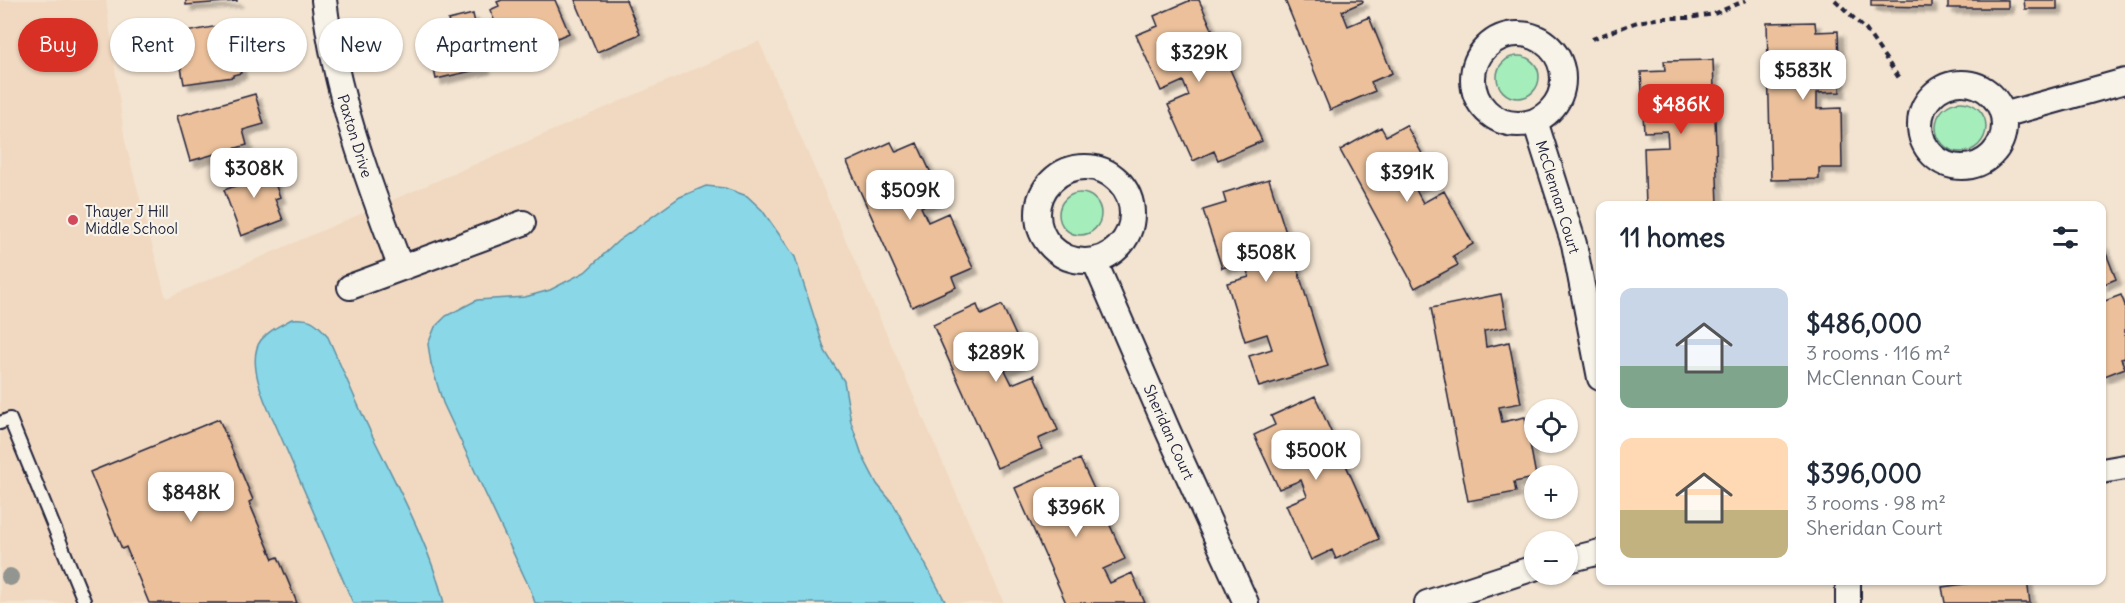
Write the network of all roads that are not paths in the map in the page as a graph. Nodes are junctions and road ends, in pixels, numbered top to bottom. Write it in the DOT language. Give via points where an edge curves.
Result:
graph roads {
  1 [pos="324,0"];
  2 [pos="2125,81"];
  3 [pos="2003,115"];
  4 [pos="1535,121"];
  5 [pos="523,224"];
  6 [pos="1094,260"];
  7 [pos="401,268"];
  8 [pos="350,287"];
  9 [pos="1596,357"];
  10 [pos="0,423"];
  11 [pos="2125,466"];
  12 [pos="2106,470"];
  13 [pos="1596,553"];
  14 [pos="1578,558"];
  15 [pos="1524,571"];
  16 [pos="1848,585"];
  17 [pos="85,603"];
  18 [pos="1246,603"];
  19 [pos="1426,603"];
  20 [pos="1848,603"];
  1 -- 7 [label="street, Paxton Drive" via="342,94"];
  2 -- 3 [label="street"];
  4 -- 9 [label="street, McClennan Court" via="1574,244"];
  5 -- 7 [label="street"];
  6 -- 18 [label="street, Sheridan Court"];
  7 -- 8 [label="street"];
  10 -- 17 [label="lane" via="10,418"];
  11 -- 12 [label="street"];
  13 -- 14 [label="street"];
  15 -- 19 [label="street"];
  16 -- 20 [label="street"];
}
